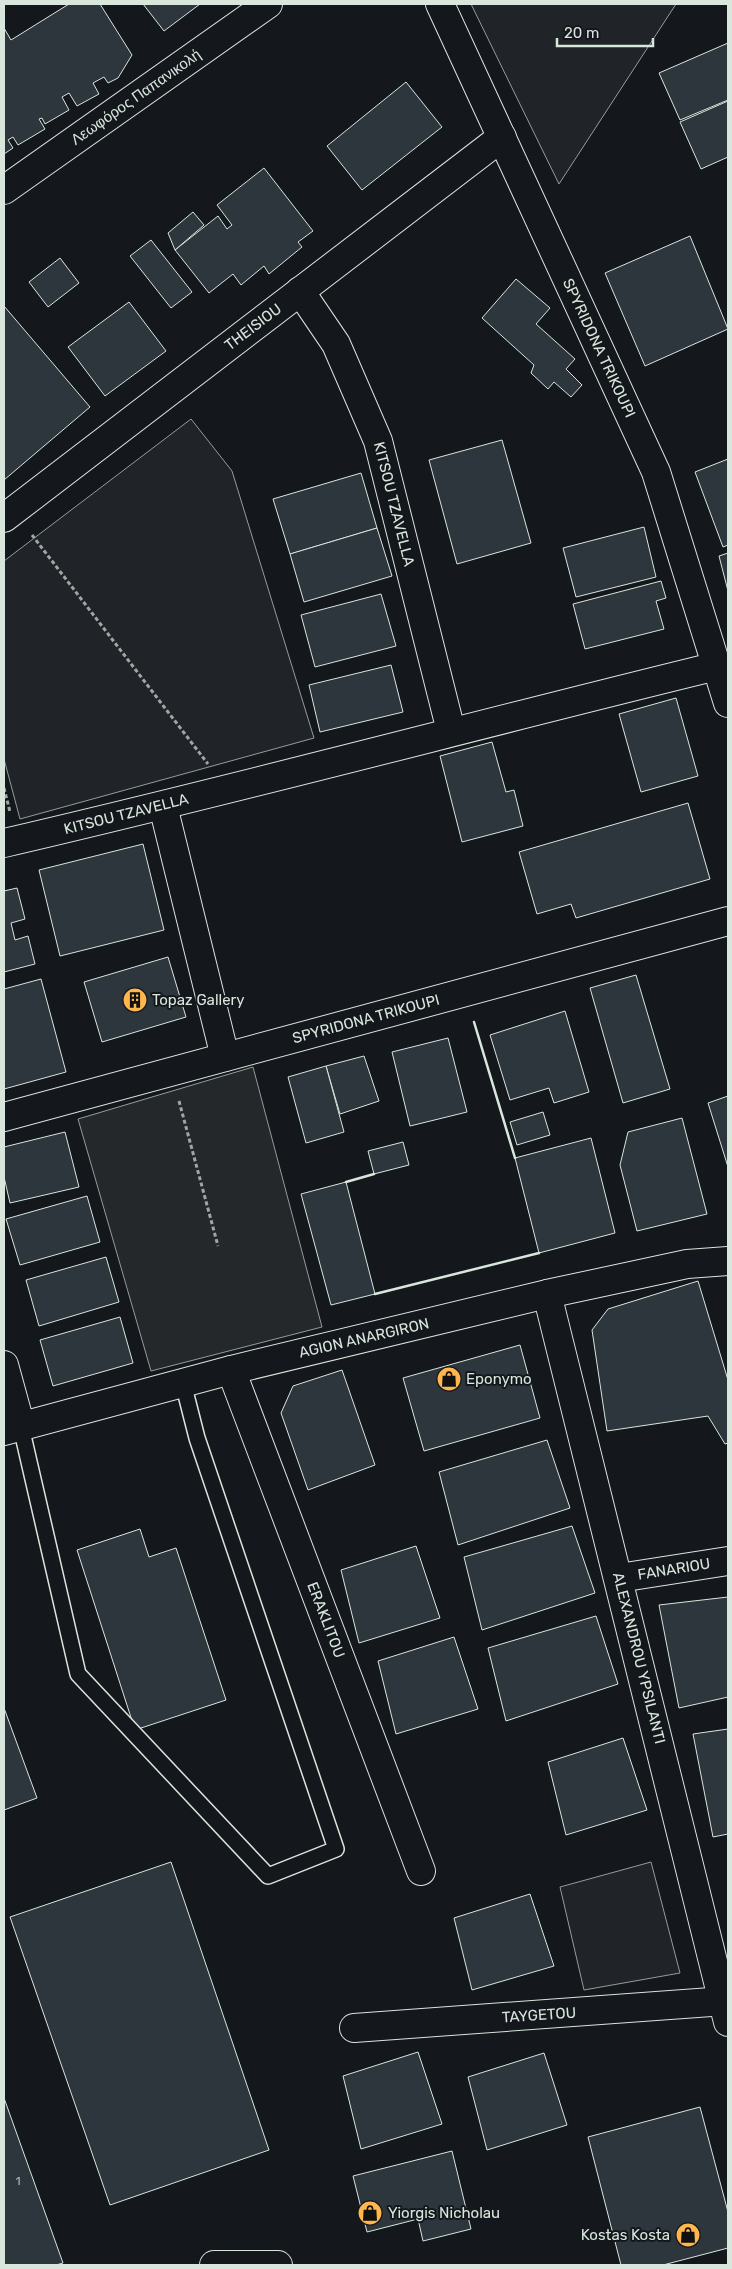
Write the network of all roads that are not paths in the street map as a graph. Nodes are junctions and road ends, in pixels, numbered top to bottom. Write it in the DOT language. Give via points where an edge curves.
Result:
graph roads {
  1 [pos="268,4"];
  2 [pos="440,4"];
  3 [pos="502,137"];
  4 [pos="4,190"];
  5 [pos="300,291"];
  6 [pos="8,515"];
  7 [pos="717,666"];
  8 [pos="728,703"];
  9 [pos="451,732"];
  10 [pos="163,806"];
  11 [pos="4,844"];
  12 [pos="728,921"];
  13 [pos="225,1057"];
  14 [pos="4,1117"];
  15 [pos="728,1261"];
  16 [pos="547,1294"];
  17 [pos="4,1365"];
  18 [pos="231,1370"];
  19 [pos="183,1383"];
  20 [pos="12,1429"];
  21 [pos="728,1560"];
  22 [pos="619,1578"];
  23 [pos="421,1871"];
  24 [pos="726,2012"];
  25 [pos="354,2028"];
  26 [pos="214,2265"];
  27 [pos="278,2265"];
  1 -- 4 [label="street, Λεωφόρος Παπανικολή"];
  2 -- 3 [label="street, SPYRIDONA TRIKOUPI"];
  3 -- 5 [label="street, THEISIOU"];
  3 -- 7 [label="street, SPYRIDONA TRIKOUPI" via="656,472"];
  5 -- 6 [label="street, THEISIOU"];
  5 -- 9 [label="street, KITSOU TZAVELLA" via="336,344 378,441"];
  7 -- 8 [label="street, SPYRIDONA TRIKOUPI"];
  7 -- 9 [label="street, KITSOU TZAVELLA"];
  9 -- 10 [label="street, KITSOU TZAVELLA"];
  10 -- 11 [label="street, KITSOU TZAVELLA"];
  10 -- 13 [label="street"];
  12 -- 13 [label="street, SPYRIDONA TRIKOUPI"];
  13 -- 14 [label="street, SPYRIDONA TRIKOUPI"];
  15 -- 16 [label="street, AGION ANARGIRON" via="687,1264"];
  16 -- 18 [label="street, AGION ANARGIRON"];
  16 -- 22 [label="street, ALEXANDROU YPSILANTI"];
  17 -- 20 [label="street"];
  18 -- 19 [label="street, AGION ANARGIRON"];
  18 -- 23 [label="street, ERAKLITOU"];
  19 -- 20 [label="street, AGION ANARGIRON"];
  19 -- 20 [label="lane" via="197,1438 336,1850 268,1876 78,1674"];
  21 -- 22 [label="street, FANARIOU"];
  22 -- 24 [label="street, ALEXANDROU YPSILANTI"];
  24 -- 25 [label="street, TAYGETOU"];
  26 -- 27 [label="street"];
}
